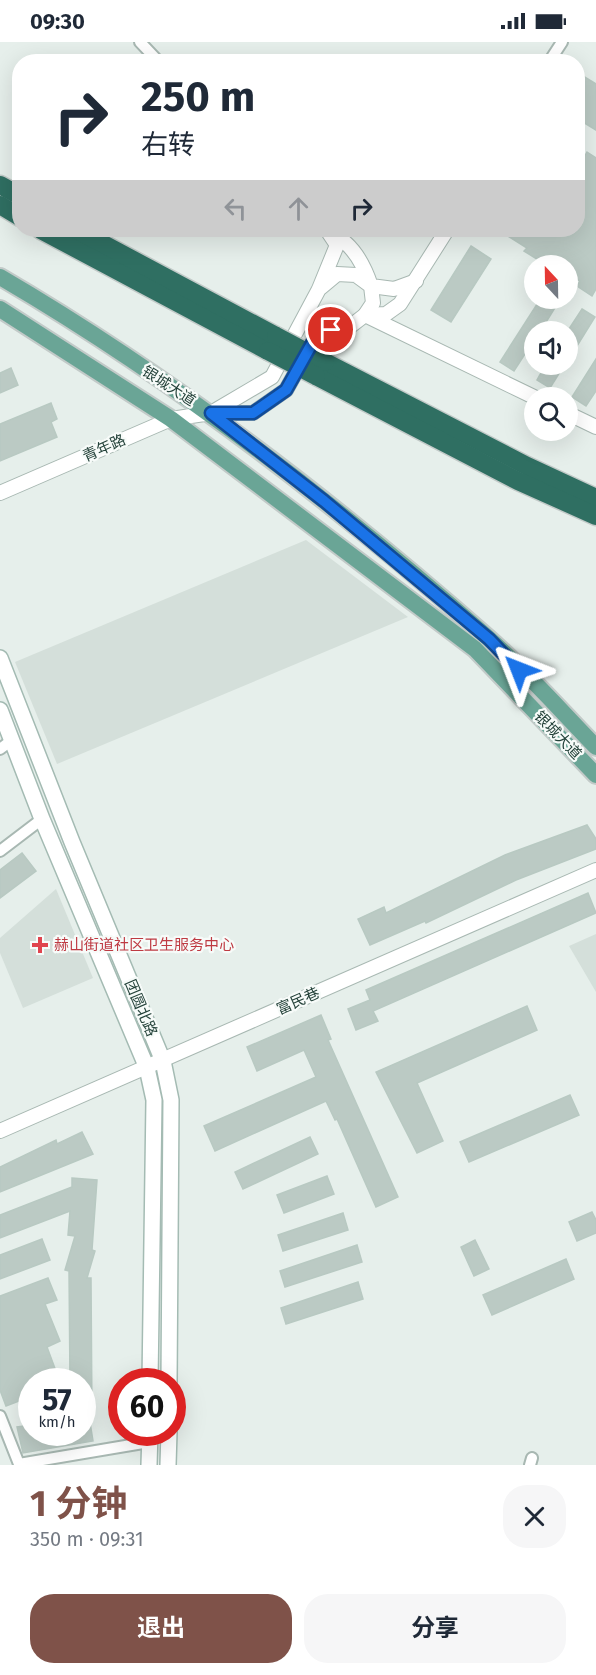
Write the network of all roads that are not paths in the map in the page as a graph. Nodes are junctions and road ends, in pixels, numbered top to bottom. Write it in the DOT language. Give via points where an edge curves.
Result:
graph roads {
  1 [pos="140,42"];
  2 [pos="151,54"];
  3 [pos="55,237"];
  4 [pos="89,237"];
  5 [pos="331,237"];
  6 [pos="340,237"];
  7 [pos="443,237"];
  8 [pos="0,277"];
  9 [pos="416,281"];
  10 [pos="371,286"];
  11 [pos="319,289"];
  12 [pos="0,309"];
  13 [pos="365,315"];
  14 [pos="272,344"];
  15 [pos="320,369"];
  16 [pos="524,392"];
  17 [pos="211,413"];
  18 [pos="578,418"];
  19 [pos="171,419"];
  20 [pos="596,427"];
  21 [pos="0,494"];
  22 [pos="596,498"];
  23 [pos="596,516"];
  24 [pos="0,658"];
  25 [pos="0,710"];
  26 [pos="6,745"];
  27 [pos="596,747"];
  28 [pos="596,775"];
  29 [pos="42,819"];
  30 [pos="0,851"];
  31 [pos="596,870"];
  32 [pos="163,1061"];
  33 [pos="147,1068"];
  34 [pos="0,1131"];
  35 [pos="150,1368"];
  36 [pos="169,1368"];
  37 [pos="0,1416"];
  38 [pos="108,1446"];
  39 [pos="149,1446"];
  40 [pos="169,1446"];
  41 [pos="149,1465"];
  42 [pos="168,1465"];
  1 -- 2 [label="street"];
  3 -- 14 [label="highway"];
  4 -- 14 [label="highway"];
  5 -- 11 [label="street" via="337,245"];
  6 -- 10 [label="street" via="364,265"];
  7 -- 9 [label="street"];
  8 -- 17 [label="main road, 银城大道"];
  9 -- 10 [label="street" via="394,289"];
  9 -- 13 [label="street" via="400,304 386,314"];
  10 -- 11 [label="street" via="356,275 337,274"];
  10 -- 13 [label="street" via="373,303"];
  11 -- 17 [label="street" via="272,377"];
  12 -- 19 [label="main road, 银城大道"];
  13 -- 16 [label="street"];
  13 -- 17 [label="street" via="352,325 331,330 314,340 286,390 253,413"];
  14 -- 15 [label="highway, bridge"];
  15 -- 22 [label="highway"];
  15 -- 23 [label="highway" via="507,475"];
  17 -- 19 [label="street, 青年路"];
  17 -- 27 [label="main road, 银城大道" via="489,639"];
  18 -- 20 [label="street"];
  19 -- 21 [label="street, 青年路"];
  19 -- 28 [label="main road, 银城大道" via="475,648"];
  24 -- 32 [label="main road, 团圆北路"];
  25 -- 26 [label="main road, 团圆北路"];
  26 -- 29 [label="main road, 团圆北路"];
  29 -- 30 [label="street"];
  29 -- 33 [label="main road, 团圆北路"];
  31 -- 32 [label="street, 富民巷"];
  32 -- 33 [label="street, 富民巷"];
  32 -- 36 [label="main road, 团圆北路" via="171,1100"];
  33 -- 34 [label="street, 富民巷"];
  33 -- 35 [label="main road, 团圆北路" via="154,1100"];
  37 -- 38 [label="street" via="19,1464"];
  39 -- 41 [label="main road"];
  40 -- 42 [label="main road"];
}
